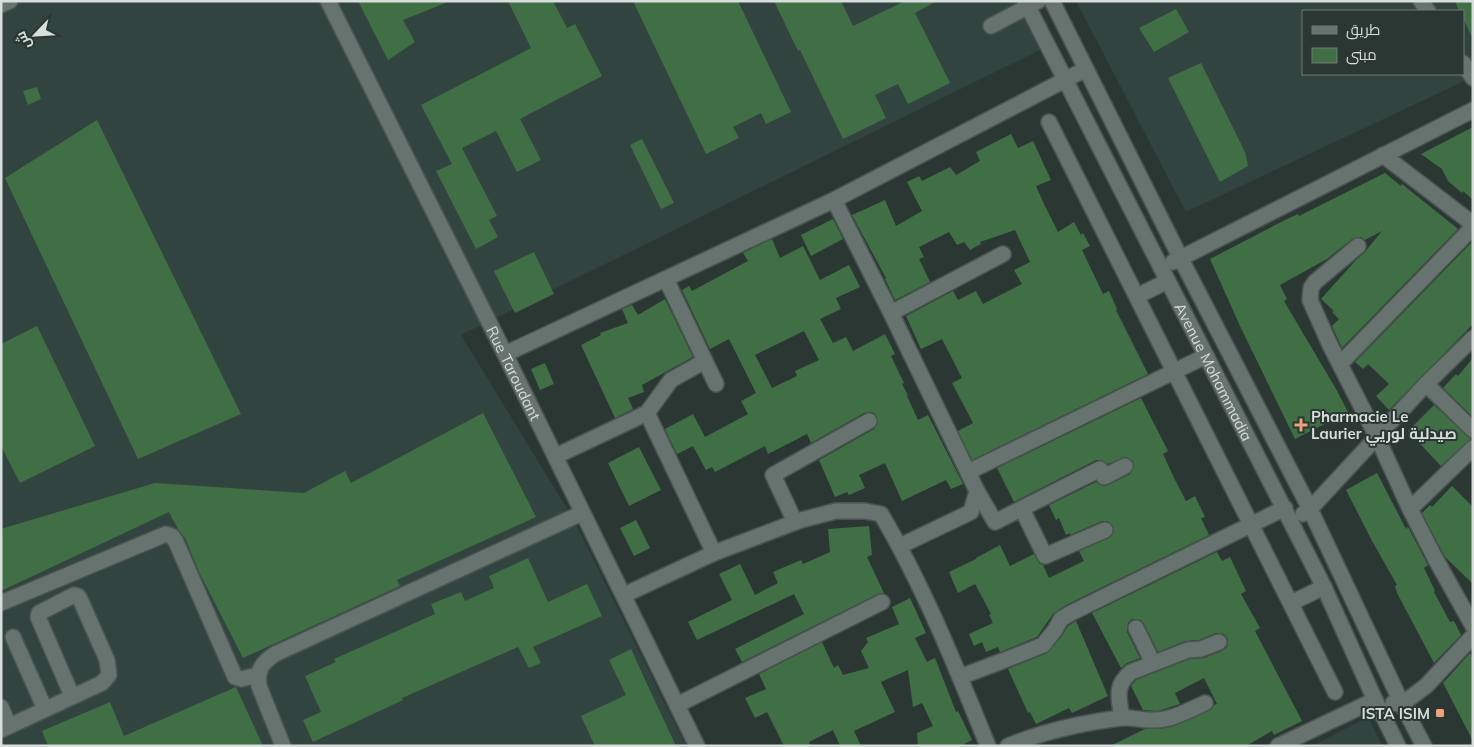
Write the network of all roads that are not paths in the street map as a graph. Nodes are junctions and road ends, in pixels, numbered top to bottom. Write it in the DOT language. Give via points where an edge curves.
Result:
graph roads {
  1 [pos="10,1"];
  2 [pos="328,1"];
  3 [pos="1052,1"];
  4 [pos="1030,3"];
  5 [pos="1,5"];
  6 [pos="991,26"];
  7 [pos="1464,64"];
  8 [pos="1086,69"];
  9 [pos="1473,78"];
  10 [pos="1064,80"];
  11 [pos="1473,110"];
  12 [pos="1049,122"];
  13 [pos="1383,155"];
  14 [pos="834,200"];
  15 [pos="1473,225"];
  16 [pos="1358,246"];
  17 [pos="1004,254"];
  18 [pos="1181,258"];
  19 [pos="1165,275"];
  20 [pos="666,279"];
  21 [pos="1137,296"];
  22 [pos="891,313"];
  23 [pos="1473,338"];
  24 [pos="505,354"];
  25 [pos="1206,356"];
  26 [pos="705,361"];
  27 [pos="1340,364"];
  28 [pos="1174,372"];
  29 [pos="716,384"];
  30 [pos="1426,384"];
  31 [pos="647,413"];
  32 [pos="869,421"];
  33 [pos="1473,430"];
  34 [pos="1377,437"];
  35 [pos="1473,448"];
  36 [pos="556,456"];
  37 [pos="1125,466"];
  38 [pos="968,472"];
  39 [pos="977,491"];
  40 [pos="1022,509"];
  41 [pos="1310,509"];
  42 [pos="1410,509"];
  43 [pos="582,513"];
  44 [pos="1288,515"];
  45 [pos="795,522"];
  46 [pos="1251,524"];
  47 [pos="1105,530"];
  48 [pos="900,546"];
  49 [pos="714,554"];
  50 [pos="1324,587"];
  51 [pos="624,595"];
  52 [pos="882,602"];
  53 [pos="1,603"];
  54 [pos="1291,603"];
  55 [pos="1473,626"];
  56 [pos="1136,628"];
  57 [pos="1473,636"];
  58 [pos="13,637"];
  59 [pos="1219,642"];
  60 [pos="1153,663"];
  61 [pos="258,675"];
  62 [pos="960,677"];
  63 [pos="1335,692"];
  64 [pos="72,696"];
  65 [pos="1374,700"];
  66 [pos="1205,703"];
  67 [pos="1402,704"];
  68 [pos="677,705"];
  69 [pos="1,707"];
  70 [pos="45,709"];
  71 [pos="1122,718"];
  72 [pos="5,728"];
  73 [pos="283,746"];
  74 [pos="697,746"];
  75 [pos="988,746"];
  76 [pos="1008,746"];
  77 [pos="1278,746"];
  78 [pos="1398,746"];
  79 [pos="1424,746"];
  1 -- 5 [label="street"];
  2 -- 24 [label="street, Rue Taroudant"];
  3 -- 8 [label="street, Avenue Mohammadia"];
  4 -- 6 [label="street"];
  4 -- 10 [label="street, Avenue Mohammadia"];
  7 -- 9 [label="street"];
  8 -- 10 [label="street"];
  8 -- 18 [label="street, Avenue Mohammadia"];
  10 -- 14 [label="street"];
  10 -- 19 [label="street, Avenue Mohammadia"];
  11 -- 13 [label="street"];
  12 -- 21 [label="street"];
  13 -- 15 [label="street"];
  13 -- 18 [label="street"];
  14 -- 20 [label="street"];
  14 -- 22 [label="street"];
  15 -- 27 [label="street"];
  16 -- 27 [label="street" via="1315,282 1310,294"];
  17 -- 22 [label="street"];
  18 -- 19 [label="street"];
  18 -- 41 [label="street, Avenue Mohammadia"];
  19 -- 21 [label="street"];
  19 -- 25 [label="street, Avenue Mohammadia"];
  20 -- 24 [label="street"];
  20 -- 26 [label="street"];
  21 -- 28 [label="street"];
  22 -- 38 [label="street"];
  23 -- 30 [label="street"];
  24 -- 36 [label="street, Rue Taroudant"];
  25 -- 28 [label="street"];
  25 -- 44 [label="street, Avenue Mohammadia"];
  26 -- 29 [label="street"];
  26 -- 31 [label="street" via="671,380"];
  27 -- 34 [label="street"];
  28 -- 38 [label="street"];
  28 -- 46 [label="street"];
  30 -- 33 [label="street"];
  30 -- 34 [label="street"];
  31 -- 36 [label="street"];
  31 -- 49 [label="street"];
  32 -- 45 [label="street" via="773,475"];
  34 -- 41 [label="street"];
  34 -- 42 [label="street"];
  35 -- 42 [label="street"];
  36 -- 43 [label="street, Rue Taroudant"];
  37 -- 40 [label="street" via="1104,477 1100,470"];
  38 -- 39 [label="street"];
  39 -- 40 [label="street" via="995,522"];
  39 -- 48 [label="street" via="971,512"];
  40 -- 47 [label="street" via="1045,556"];
  41 -- 44 [label="street"];
  41 -- 67 [label="street, Avenue Mohammadia"];
  42 -- 55 [label="street"];
  43 -- 51 [label="street, Rue Taroudant"];
  43 -- 61 [label="street" via="275,654 260,666"];
  44 -- 46 [label="street"];
  44 -- 50 [label="street, Avenue Mohammadia"];
  45 -- 48 [label="street" via="836,511 881,514"];
  45 -- 49 [label="street"];
  46 -- 54 [label="street"];
  46 -- 62 [label="street" via="1071,613 1061,619 1043,645"];
  48 -- 62 [label="street"];
  49 -- 51 [label="street"];
  50 -- 54 [label="street"];
  50 -- 65 [label="street, Avenue Mohammadia"];
  51 -- 68 [label="street, Rue Taroudant"];
  52 -- 68 [label="street"];
  53 -- 61 [label="street" via="166,534 176,542 235,677 241,679"];
  54 -- 63 [label="street"];
  56 -- 60 [label="street"];
  57 -- 67 [label="street" via="1426,686"];
  58 -- 70 [label="street"];
  59 -- 60 [label="street"];
  60 -- 71 [label="street" via="1131,672 1120,685 1118,695"];
  61 -- 73 [label="street" via="259,686"];
  62 -- 75 [label="street"];
  64 -- 64 [label="street" via="38,617 39,613 74,595 80,599 107,660 109,675 102,683"];
  64 -- 70 [label="street"];
  65 -- 67 [label="street"];
  65 -- 77 [label="street"];
  65 -- 78 [label="street, Avenue Mohammadia"];
  66 -- 71 [label="street" via="1174,718"];
  67 -- 79 [label="street, Avenue Mohammadia"];
  68 -- 74 [label="street, Rue Taroudant"];
  69 -- 72 [label="street"];
  70 -- 72 [label="street"];
  71 -- 76 [label="street" via="1050,731"];
}
